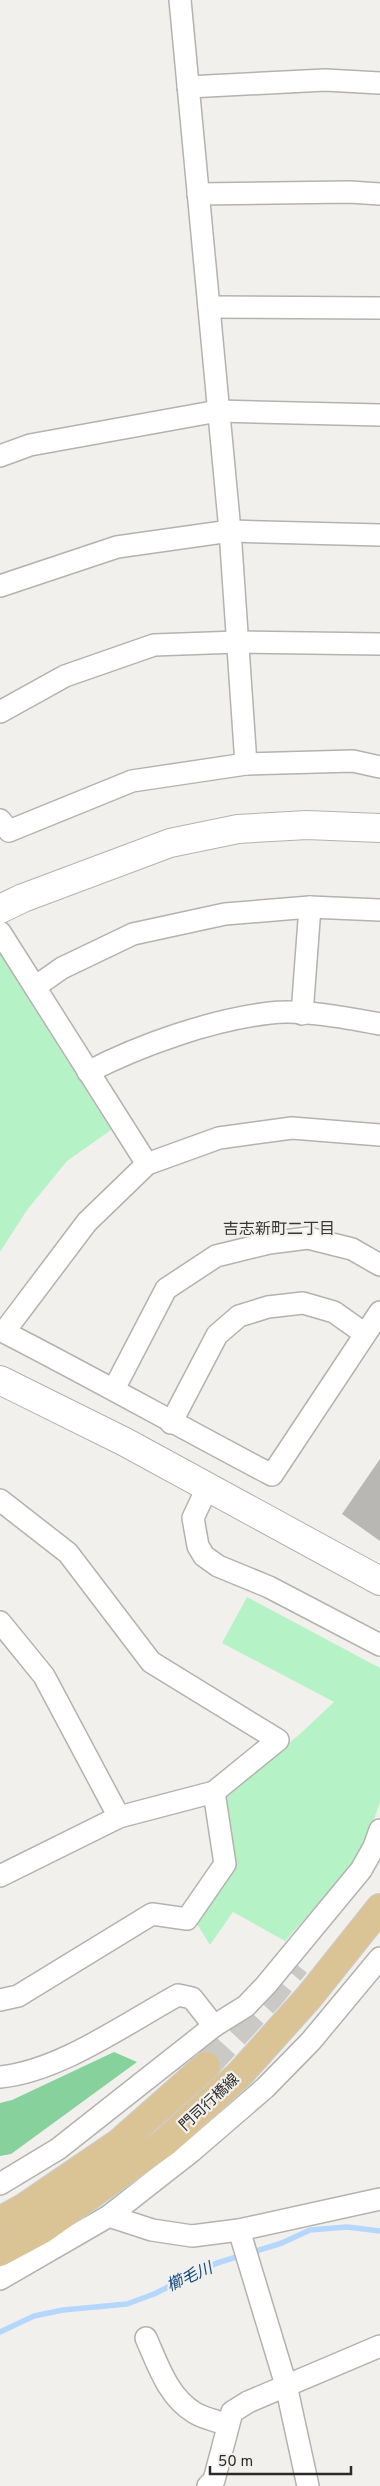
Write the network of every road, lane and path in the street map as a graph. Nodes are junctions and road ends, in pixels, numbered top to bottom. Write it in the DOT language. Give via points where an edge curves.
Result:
graph roads {
  1 [pos="180,0"];
  2 [pos="380,83"];
  3 [pos="188,87"];
  4 [pos="198,194"];
  5 [pos="380,194"];
  6 [pos="209,307"];
  7 [pos="380,308"];
  8 [pos="218,412"];
  9 [pos="380,415"];
  10 [pos="0,456"];
  11 [pos="230,531"];
  12 [pos="380,535"];
  13 [pos="0,586"];
  14 [pos="237,642"];
  15 [pos="380,644"];
  16 [pos="0,712"];
  17 [pos="246,764"];
  18 [pos="380,767"];
  19 [pos="0,820"];
  20 [pos="380,828"];
  21 [pos="310,907"];
  22 [pos="0,909"];
  23 [pos="380,910"];
  24 [pos="0,932"];
  25 [pos="35,987"];
  26 [pos="302,1014"];
  27 [pos="380,1024"];
  28 [pos="88,1072"];
  29 [pos="380,1135"];
  30 [pos="146,1164"];
  31 [pos="380,1265"];
  32 [pos="380,1312"];
  33 [pos="364,1334"];
  34 [pos="0,1380"];
  35 [pos="114,1389"];
  36 [pos="171,1423"];
  37 [pos="207,1488"];
  38 [pos="0,1500"];
  39 [pos="380,1581"];
  40 [pos="0,1622"];
  41 [pos="380,1645"];
  42 [pos="214,1792"];
  43 [pos="119,1817"];
  44 [pos="380,1830"];
  45 [pos="1,1870"];
  46 [pos="380,1908"];
  47 [pos="380,1958"];
  48 [pos="0,2000"];
  49 [pos="214,2026"];
  50 [pos="206,2066"];
  51 [pos="0,2077"];
  52 [pos="0,2184"];
  53 [pos="380,2200"];
  54 [pos="109,2216"];
  55 [pos="0,2221"];
  56 [pos="239,2230"];
  57 [pos="0,2252"];
  58 [pos="0,2279"];
  59 [pos="146,2338"];
  60 [pos="380,2346"];
  61 [pos="286,2385"];
  62 [pos="228,2425"];
  63 [pos="208,2486"];
  64 [pos="308,2486"];
  1 -- 3 [label="street"];
  2 -- 3 [label="street" via="325,80"];
  3 -- 4 [label="street"];
  4 -- 5 [label="street"];
  4 -- 6 [label="street"];
  6 -- 7 [label="street"];
  6 -- 8 [label="street"];
  8 -- 9 [label="street"];
  8 -- 10 [label="street" via="30,445"];
  8 -- 11 [label="street"];
  11 -- 12 [label="street"];
  11 -- 13 [label="street" via="117,547"];
  11 -- 14 [label="street"];
  14 -- 15 [label="street"];
  14 -- 16 [label="street" via="154,645 65,676"];
  14 -- 17 [label="street"];
  17 -- 18 [label="street" via="353,761"];
  17 -- 19 [label="street" via="132,781 8,831"];
  20 -- 22 [label="street" via="307,825 228,831 170,843"];
  21 -- 23 [label="street"];
  21 -- 25 [label="street" via="224,914 133,934 62,968"];
  21 -- 26 [label="street"];
  24 -- 25 [label="street"];
  25 -- 28 [label="street"];
  26 -- 27 [label="street"];
  26 -- 28 [label="street" via="271,1013 199,1028 121,1055"];
  28 -- 30 [label="street"];
  29 -- 30 [label="street" via="292,1128 219,1138"];
  30 -- 35 [label="street" via="87,1222 4,1332"];
  31 -- 35 [label="street" via="352,1249 308,1238 269,1243 216,1256 166,1289"];
  32 -- 33 [label="street"];
  33 -- 36 [label="street" via="334,1312 303,1303 268,1307 239,1316 217,1335"];
  33 -- 36 [label="street" via="272,1474"];
  34 -- 37 [label="street" via="125,1442"];
  35 -- 36 [label="street"];
  37 -- 39 [label="street"];
  37 -- 41 [label="street" via="193,1518 198,1546 204,1556 218,1566 269,1587"];
  38 -- 42 [label="street" via="68,1553 151,1662 278,1740"];
  40 -- 43 [label="street" via="44,1676"];
  42 -- 43 [label="street"];
  42 -- 48 [label="street" via="225,1864 188,1919 152,1914 18,1996"];
  43 -- 45 [label="street"];
  44 -- 49 [label="street" via="361,1870 266,1985 246,2006"];
  46 -- 57 [label="main road, 門司行橋線" via="309,1998 244,2069 165,2142 41,2230"];
  47 -- 54 [label="street" via="311,2041 265,2088"];
  49 -- 51 [label="street" via="192,1998 178,1995 64,2058 23,2074"];
  49 -- 52 [label="street" via="58,2149"];
  50 -- 55 [label="main road, 門司行橋線" via="119,2143"];
  53 -- 56 [label="street"];
  54 -- 56 [label="street" via="152,2230 192,2236"];
  54 -- 58 [label="street"];
  56 -- 61 [label="street"];
  59 -- 62 [label="street" via="169,2388 180,2403 196,2414"];
  60 -- 61 [label="street"];
  61 -- 62 [label="street" via="232,2412"];
  61 -- 64 [label="street"];
  62 -- 63 [label="street" via="214,2480"];
}
